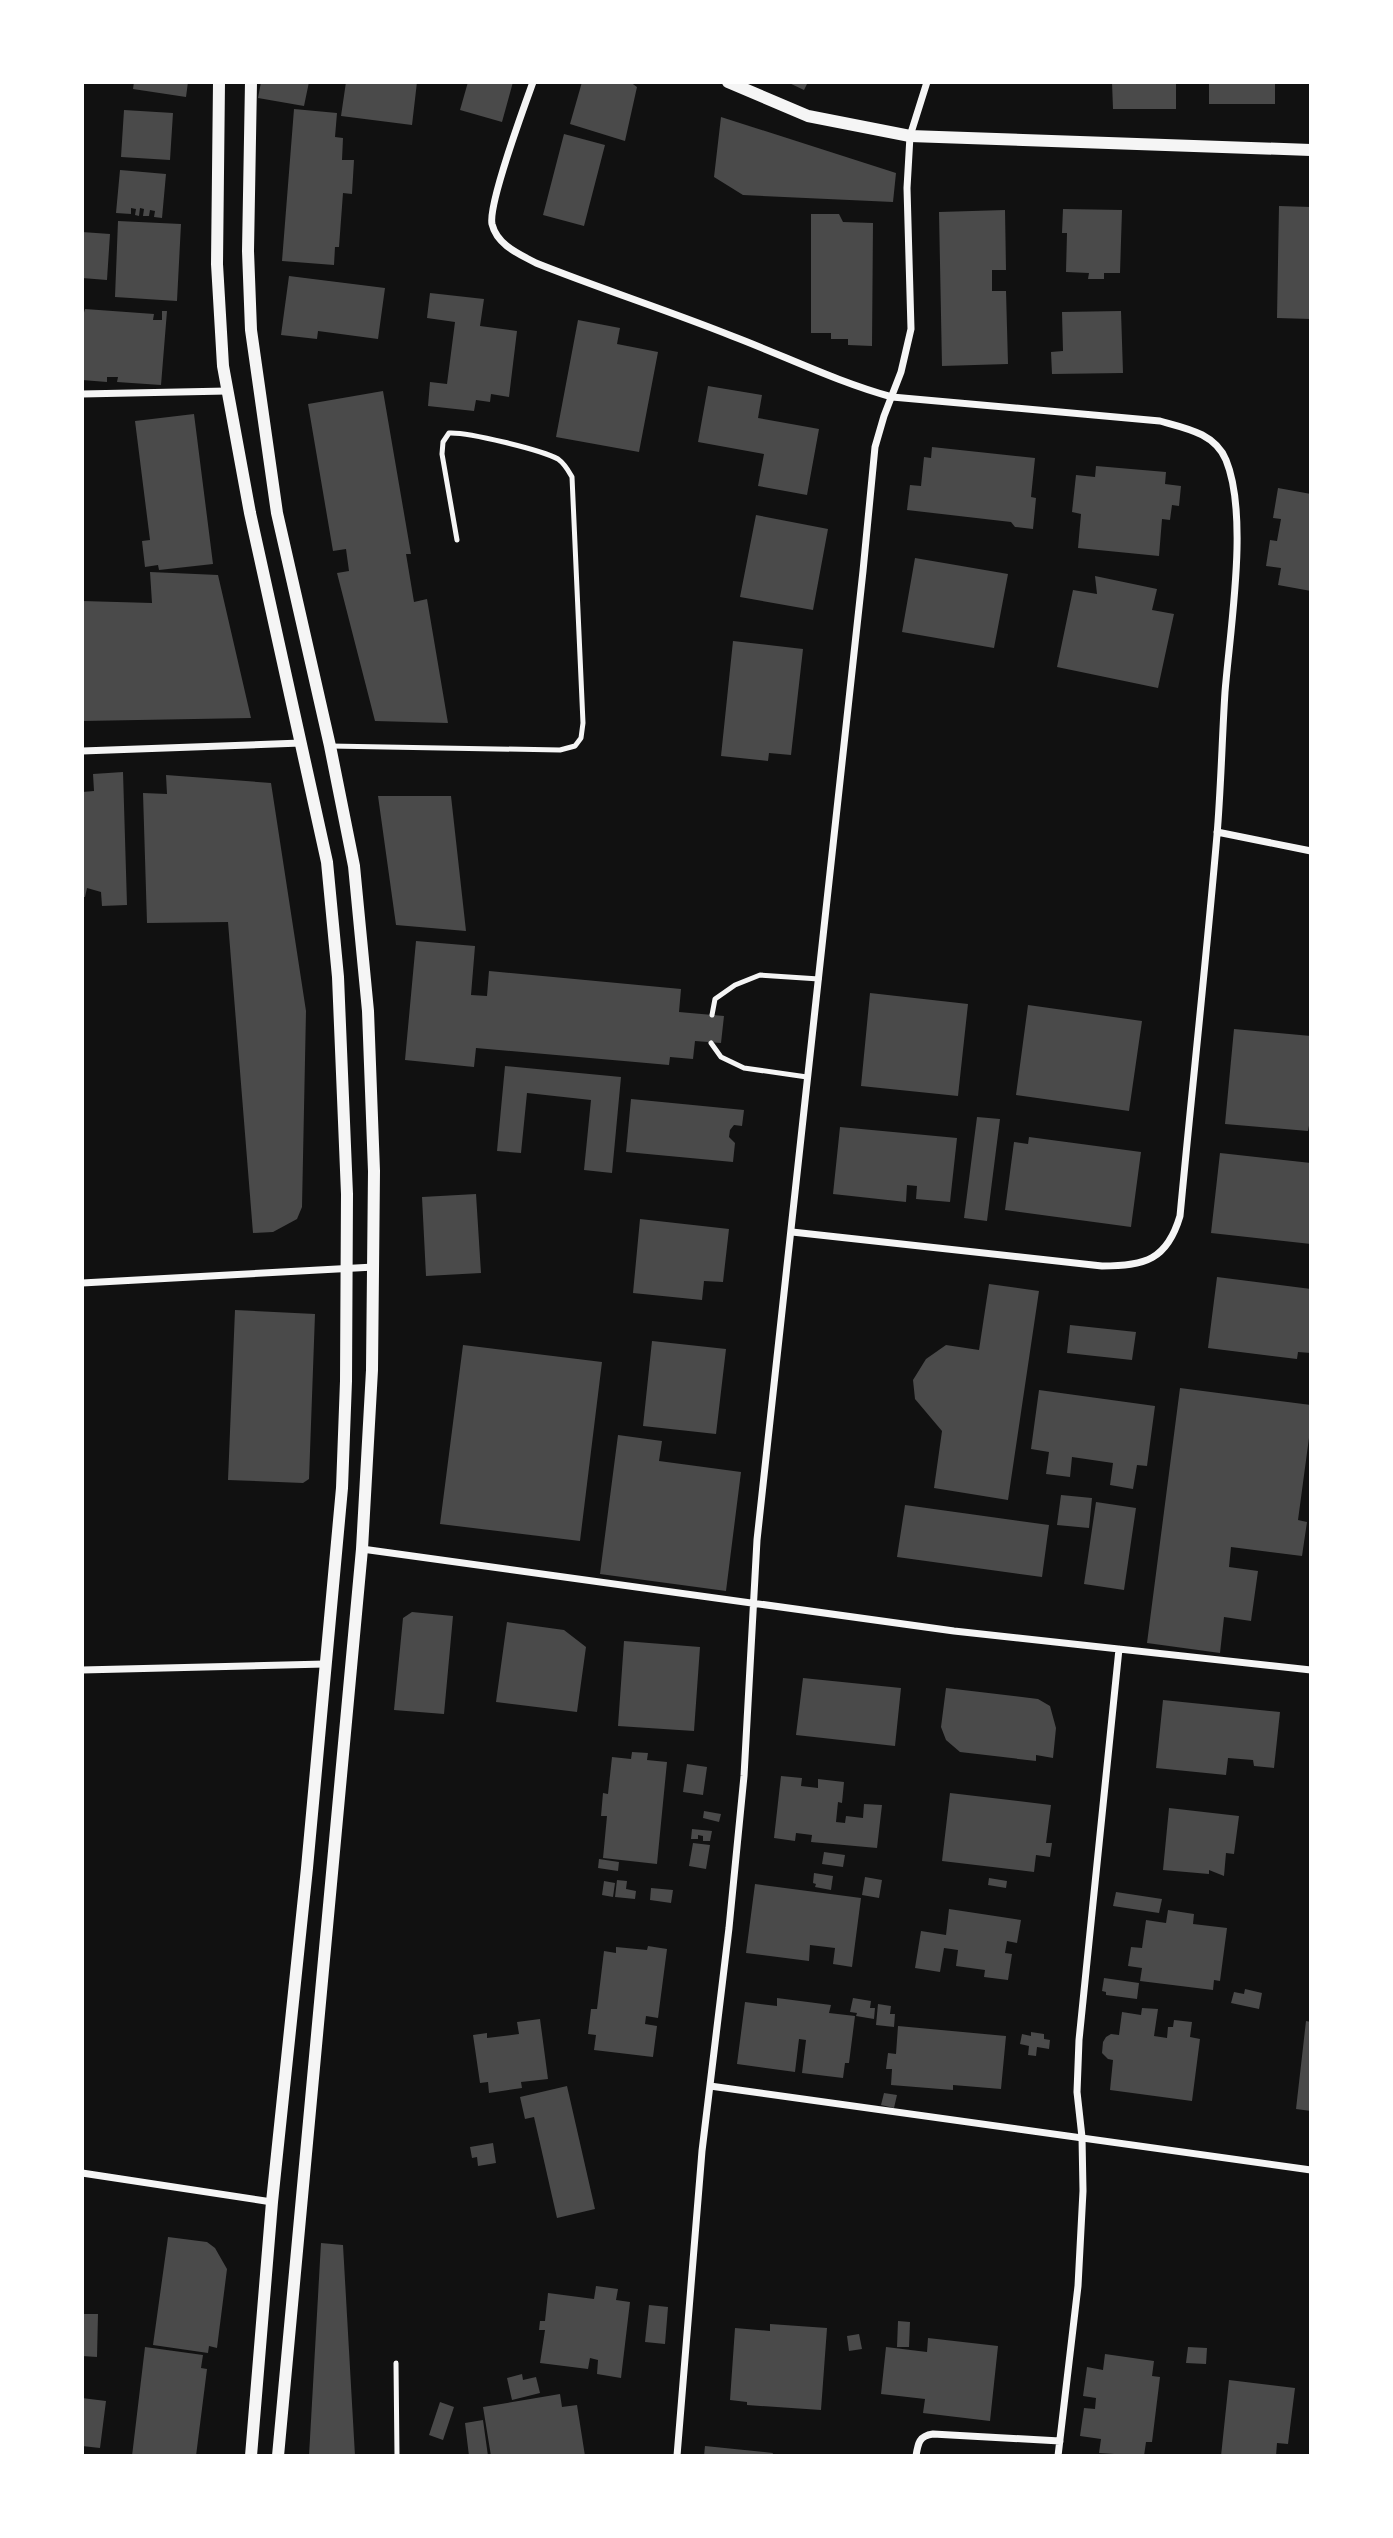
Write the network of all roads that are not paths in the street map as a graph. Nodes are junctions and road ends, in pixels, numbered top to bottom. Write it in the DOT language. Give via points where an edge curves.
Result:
graph roads {
  1 [pos="219,82"];
  2 [pos="251,82"];
  3 [pos="533,82"];
  4 [pos="728,82"];
  5 [pos="927,82"];
  6 [pos="910,136"];
  7 [pos="1311,150"];
  8 [pos="227,390"];
  9 [pos="82,394"];
  10 [pos="892,397"];
  11 [pos="457,540"];
  12 [pos="302,743"];
  13 [pos="330,747"];
  14 [pos="82,751"];
  15 [pos="1217,832"];
  16 [pos="1311,852"];
  17 [pos="819,979"];
  18 [pos="712,1015"];
  19 [pos="711,1042"];
  20 [pos="807,1077"];
  21 [pos="792,1232"];
  22 [pos="374,1266"];
  23 [pos="346,1267"];
  24 [pos="82,1283"];
  25 [pos="362,1549"];
  26 [pos="753,1604"];
  27 [pos="1119,1649"];
  28 [pos="325,1664"];
  29 [pos="82,1670"];
  30 [pos="1311,1670"];
  31 [pos="710,2086"];
  32 [pos="1082,2137"];
  33 [pos="1311,2170"];
  34 [pos="82,2173"];
  35 [pos="272,2202"];
  36 [pos="396,2363"];
  37 [pos="1060,2441"];
  38 [pos="251,2456"];
  39 [pos="278,2456"];
  40 [pos="397,2456"];
  41 [pos="677,2456"];
  42 [pos="916,2456"];
  43 [pos="1058,2456"];
  1 -- 8 [label="street" via="217,264"];
  2 -- 13 [label="street" via="248,251 253,342 277,513"];
  3 -- 10 [label="street" via="495,199 492,223 500,240 536,263"];
  4 -- 6 [label="street" via="808,116"];
  5 -- 6 [label="street"];
  6 -- 7 [label="street"];
  6 -- 10 [label="street" via="911,329"];
  8 -- 9 [label="street"];
  8 -- 12 [label="street"];
  10 -- 15 [label="street" via="1160,421 1213,440 1232,478 1236,510"];
  10 -- 17 [label="street" via="875,447"];
  11 -- 13 [label="lane" via="442,454 449,433 463,432 509,444 557,458 566,466 572,477 581,738 575,746 560,750"];
  12 -- 14 [label="street"];
  12 -- 23 [label="street" via="327,862 338,977"];
  13 -- 22 [label="street" via="354,866 362,935"];
  15 -- 16 [label="street"];
  15 -- 21 [label="street" via="1180,1216 1165,1248 1151,1260 1102,1266"];
  17 -- 18 [label="lane" via="760,975 715,999"];
  17 -- 20 [label="street"];
  19 -- 20 [label="lane" via="721,1058 744,1068"];
  20 -- 21 [label="street"];
  21 -- 26 [label="street"];
  22 -- 23 [label="street"];
  22 -- 25 [label="street"];
  23 -- 24 [label="street"];
  23 -- 28 [label="street" via="342,1488"];
  25 -- 26 [label="street"];
  25 -- 39 [label="street"];
  26 -- 27 [label="street"];
  26 -- 31 [label="street" via="744,1776"];
  27 -- 30 [label="street"];
  27 -- 32 [label="street" via="1079,2040 1077,2092"];
  28 -- 29 [label="street"];
  28 -- 35 [label="street"];
  31 -- 32 [label="street"];
  31 -- 41 [label="street"];
  32 -- 33 [label="street"];
  32 -- 37 [label="street" via="1078,2286"];
  34 -- 35 [label="street"];
  35 -- 38 [label="street"];
  36 -- 40 [label="lane"];
  37 -- 42 [label="street" via="933,2434 920,2439"];
  37 -- 43 [label="street"];
}
